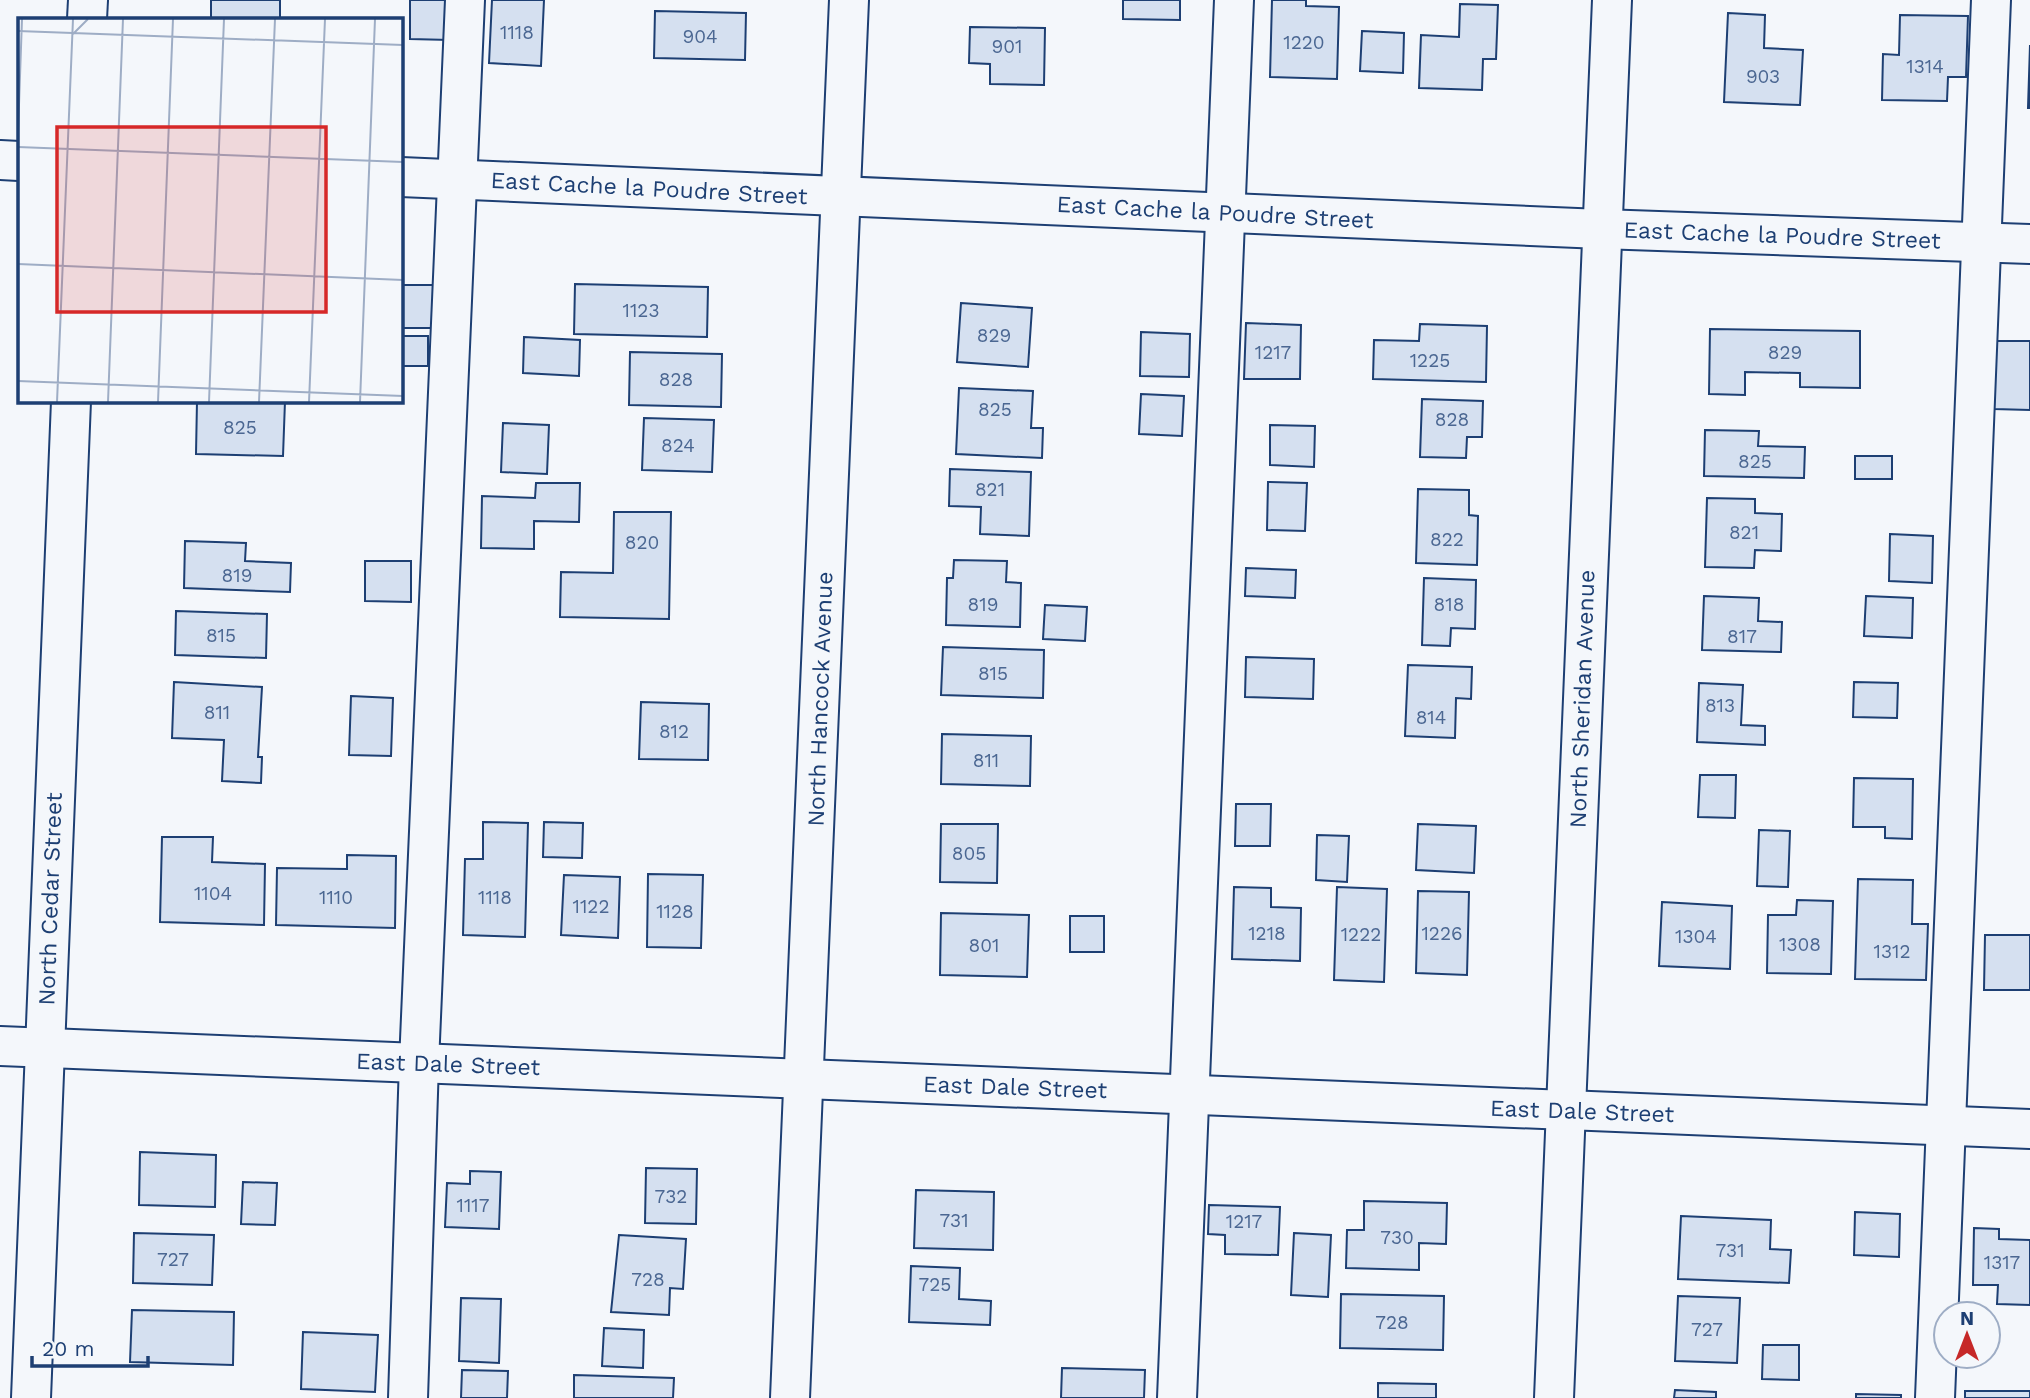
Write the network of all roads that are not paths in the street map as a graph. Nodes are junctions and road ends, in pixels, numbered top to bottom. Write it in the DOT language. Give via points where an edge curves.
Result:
graph roads {
  1 [pos="88,0"];
  2 [pos="466,0"];
  3 [pos="849,0"];
  4 [pos="1234,0"];
  5 [pos="1612,0"];
  6 [pos="1991,0"];
  7 [pos="88,18"];
  8 [pos="0,160"];
  9 [pos="18,161"];
  10 [pos="402,177"];
  11 [pos="458,179"];
  12 [pos="840,196"];
  13 [pos="1226,213"];
  14 [pos="1601,229"];
  15 [pos="1982,243"];
  16 [pos="2030,244"];
  17 [pos="71,402"];
  18 [pos="0,1046"];
  19 [pos="43,1048"];
  20 [pos="419,1063"];
  21 [pos="804,1079"];
  22 [pos="1191,1095"];
  23 [pos="1564,1110"];
  24 [pos="1946,1126"];
  25 [pos="2030,1129"];
  26 [pos="32,1398"];
  27 [pos="408,1398"];
  28 [pos="790,1398"];
  29 [pos="1177,1398"];
  30 [pos="1554,1398"];
  31 [pos="1935,1398"];
  1 -- 7 [label="street"];
  2 -- 11 [label="street"];
  3 -- 12 [label="street, North Hancock Avenue"];
  4 -- 13 [label="street"];
  5 -- 14 [label="street, North Sheridan Avenue"];
  6 -- 15 [label="street"];
  8 -- 9 [label="street"];
  10 -- 11 [label="street, East Cache la Poudre Street"];
  11 -- 12 [label="street, East Cache la Poudre Street"];
  11 -- 20 [label="street"];
  12 -- 13 [label="street, East Cache la Poudre Street"];
  12 -- 21 [label="street, North Hancock Avenue"];
  13 -- 14 [label="street, East Cache la Poudre Street"];
  13 -- 22 [label="street"];
  14 -- 15 [label="street, East Cache la Poudre Street"];
  14 -- 23 [label="street, North Sheridan Avenue"];
  15 -- 16 [label="street, East Cache la Poudre Street"];
  15 -- 24 [label="street"];
  17 -- 19 [label="street, North Cedar Street"];
  18 -- 19 [label="street, East Dale Street"];
  19 -- 20 [label="street, East Dale Street"];
  19 -- 26 [label="street, North Cedar Street"];
  20 -- 21 [label="street, East Dale Street"];
  20 -- 27 [label="street"];
  21 -- 22 [label="street, East Dale Street"];
  21 -- 28 [label="street, North Hancock Avenue"];
  22 -- 23 [label="street, East Dale Street"];
  22 -- 29 [label="street"];
  23 -- 24 [label="street, East Dale Street"];
  23 -- 30 [label="street, North Sheridan Avenue"];
  24 -- 25 [label="street, East Dale Street"];
  24 -- 31 [label="street"];
}
